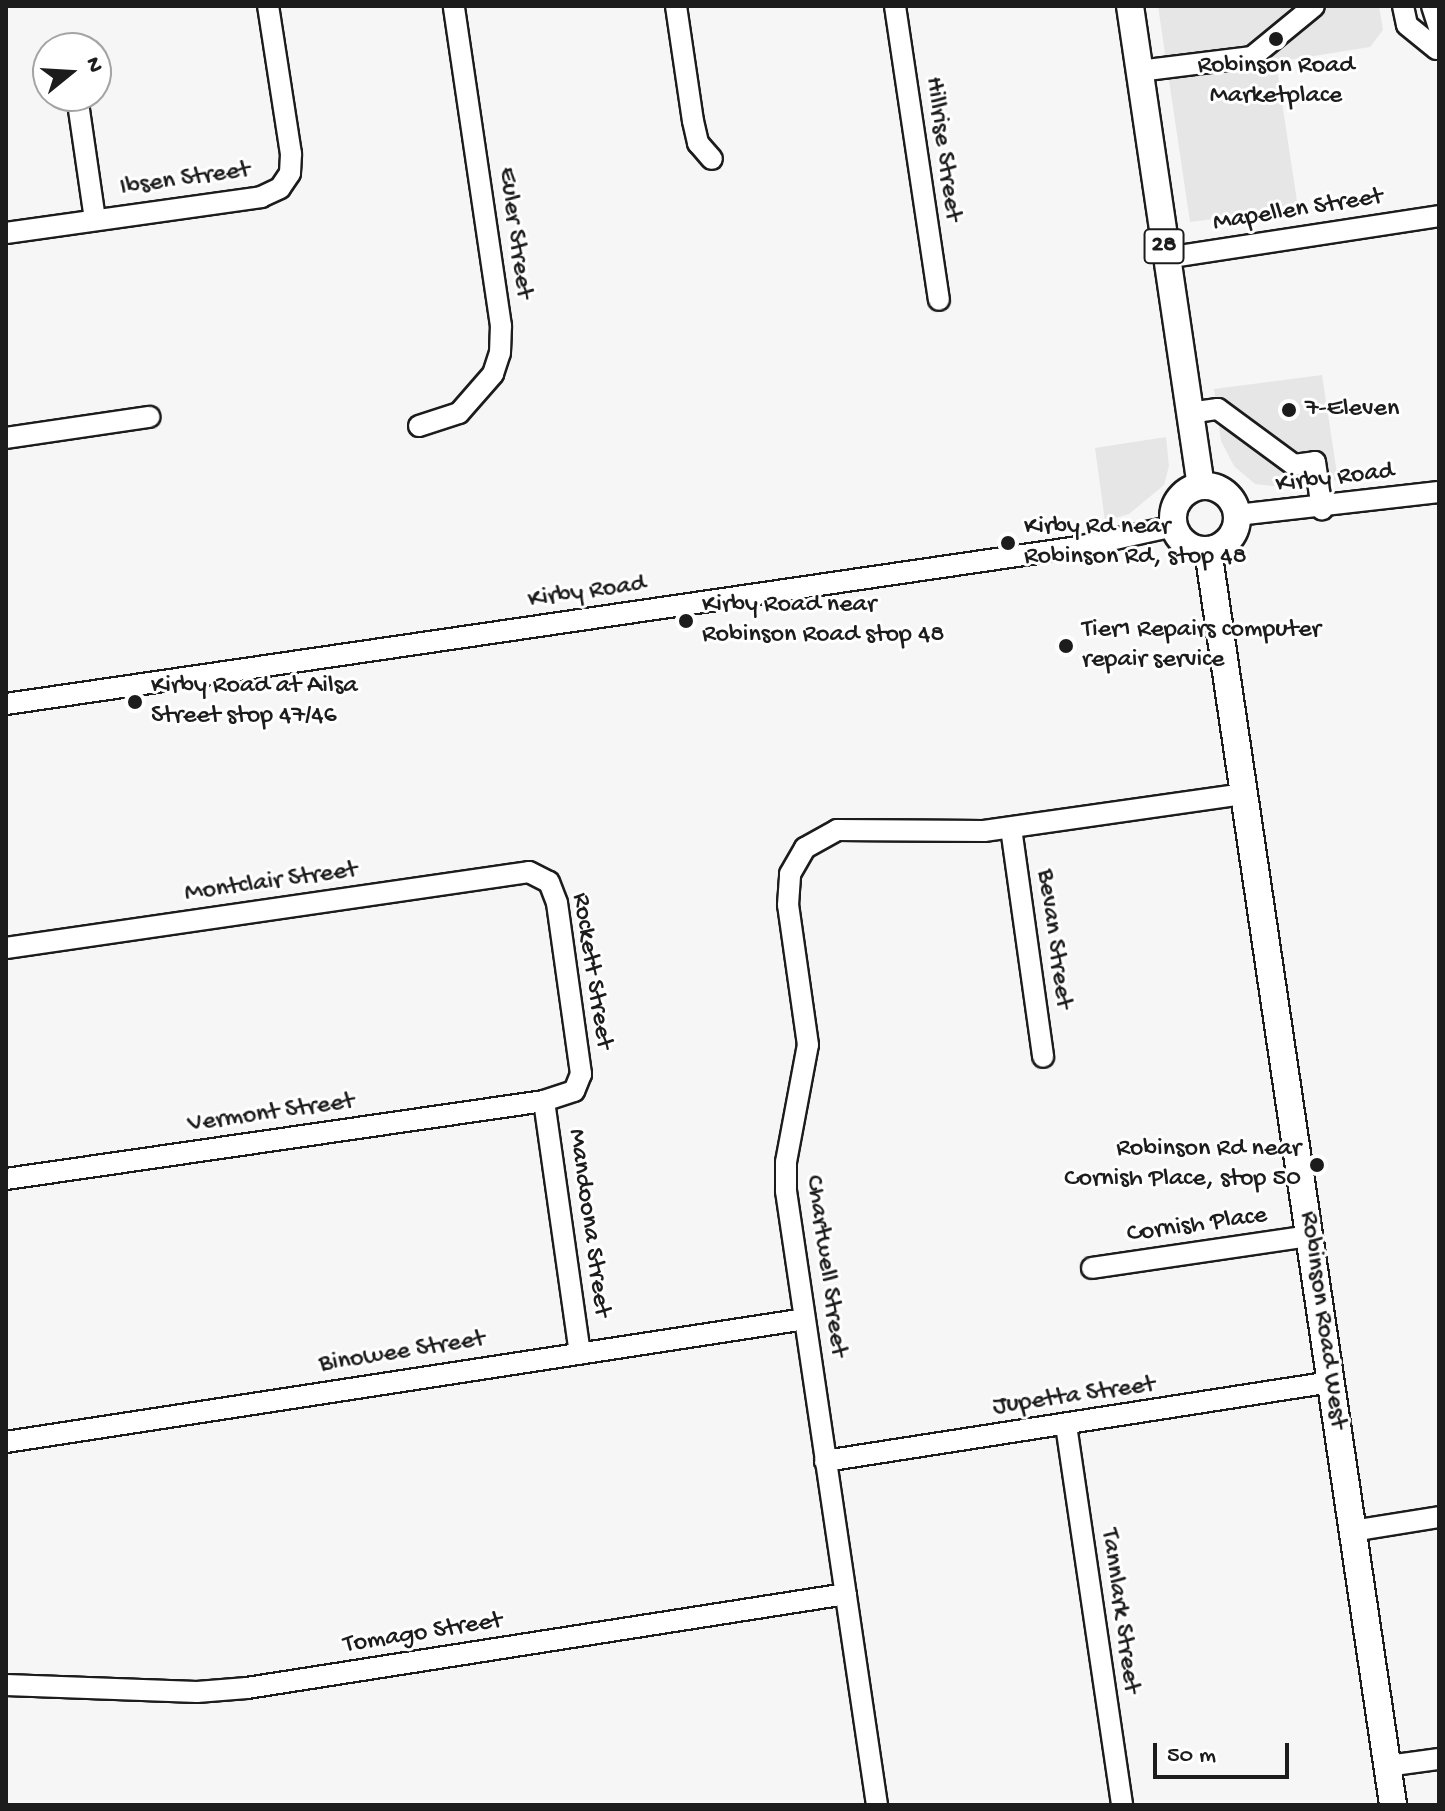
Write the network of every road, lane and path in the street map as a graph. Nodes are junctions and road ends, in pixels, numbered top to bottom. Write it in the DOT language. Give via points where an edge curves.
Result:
graph roads {
  1 [pos="268,6"];
  2 [pos="454,6"];
  3 [pos="676,6"];
  4 [pos="895,6"];
  5 [pos="1130,6"];
  6 [pos="1314,6"];
  7 [pos="1403,6"];
  8 [pos="1432,6"];
  9 [pos="1439,28"];
  10 [pos="1438,50"];
  11 [pos="1139,71"];
  12 [pos="79,112"];
  13 [pos="712,159"];
  14 [pos="1439,216"];
  15 [pos="95,219"];
  16 [pos="6,233"];
  17 [pos="1165,258"];
  18 [pos="939,300"];
  19 [pos="1189,413"];
  20 [pos="149,417"];
  21 [pos="419,426"];
  22 [pos="6,438"];
  23 [pos="1201,486"];
  24 [pos="1439,492"];
  25 [pos="1322,509"];
  26 [pos="1237,515"];
  27 [pos="1174,526"];
  28 [pos="1208,550"];
  29 [pos="6,704"];
  30 [pos="1244,794"];
  31 [pos="1011,828"];
  32 [pos="544,877"];
  33 [pos="6,948"];
  34 [pos="1043,1057"];
  35 [pos="544,1101"];
  36 [pos="6,1179"];
  37 [pos="1309,1236"];
  38 [pos="1092,1268"];
  39 [pos="805,1319"];
  40 [pos="580,1353"];
  41 [pos="1331,1382"];
  42 [pos="1066,1425"];
  43 [pos="6,1442"];
  44 [pos="825,1461"];
  45 [pos="1439,1517"];
  46 [pos="1352,1531"];
  47 [pos="846,1594"];
  48 [pos="6,1685"];
  49 [pos="1439,1759"];
  50 [pos="1387,1766"];
  51 [pos="877,1805"];
  52 [pos="1122,1805"];
  53 [pos="1393,1805"];
  1 -- 15 [label="street, Ibsen Street" via="291,154 290,173 280,188 261,197"];
  2 -- 21 [label="street, Euler Street" via="501,326 500,353 493,374 459,413"];
  3 -- 13 [label="street" via="698,143"];
  4 -- 18 [label="street, Hillrise Street"];
  5 -- 11 [label="main road, 28"];
  6 -- 11 [label="street" via="1252,57"];
  7 -- 10 [label="street" via="1407,25"];
  8 -- 9 [label="street"];
  11 -- 17 [label="main road, 28"];
  12 -- 15 [label="street"];
  14 -- 17 [label="street, Mapellen Street"];
  15 -- 16 [label="street, Ibsen Street"];
  17 -- 19 [label="main road, 28"];
  19 -- 23 [label="main road, 28"];
  19 -- 25 [label="street" via="1218,409 1294,465 1315,462"];
  20 -- 22 [label="street"];
  23 -- 26 [label="main road" via="1225,493"];
  23 -- 27 [label="main road" via="1182,496"];
  24 -- 25 [label="street, Kirby Road"];
  25 -- 26 [label="street, Kirby Road"];
  26 -- 28 [label="main road" via="1232,537"];
  27 -- 28 [label="main road" via="1189,546"];
  27 -- 29 [label="street, Kirby Road" via="1063,549"];
  28 -- 30 [label="main road, Robinson Road West"];
  30 -- 31 [label="street, Chartwell Street"];
  30 -- 37 [label="main road, Robinson Road West"];
  31 -- 34 [label="street, Bevan Street"];
  31 -- 39 [label="street, Chartwell Street" via="844,828 815,840 794,864 788,905 808,1045 785,1175"];
  32 -- 33 [label="street, Montclair Street" via="520,873"];
  32 -- 35 [label="street, Rockett Street" via="557,903 581,1074 574,1091"];
  35 -- 36 [label="street, Vermont Street"];
  35 -- 40 [label="street, Mandoona Street"];
  37 -- 38 [label="street, Cornish Place"];
  37 -- 41 [label="main road, Robinson Road West"];
  39 -- 40 [label="street, Binowee Street"];
  39 -- 44 [label="street, Chartwell Street"];
  40 -- 43 [label="street, Binowee Street"];
  41 -- 42 [label="street, Jupetta Street"];
  41 -- 46 [label="main road, Robinson Road West"];
  42 -- 44 [label="street, Jupetta Street"];
  42 -- 52 [label="street, Tannlark Street"];
  44 -- 47 [label="street, Chartwell Street"];
  45 -- 46 [label="street"];
  46 -- 50 [label="main road, Robinson Road West"];
  47 -- 48 [label="street, Tomago Street" via="247,1688 197,1692"];
  47 -- 51 [label="street, Chartwell Street"];
  49 -- 50 [label="street"];
  50 -- 53 [label="main road, Robinson Road West"];
}
